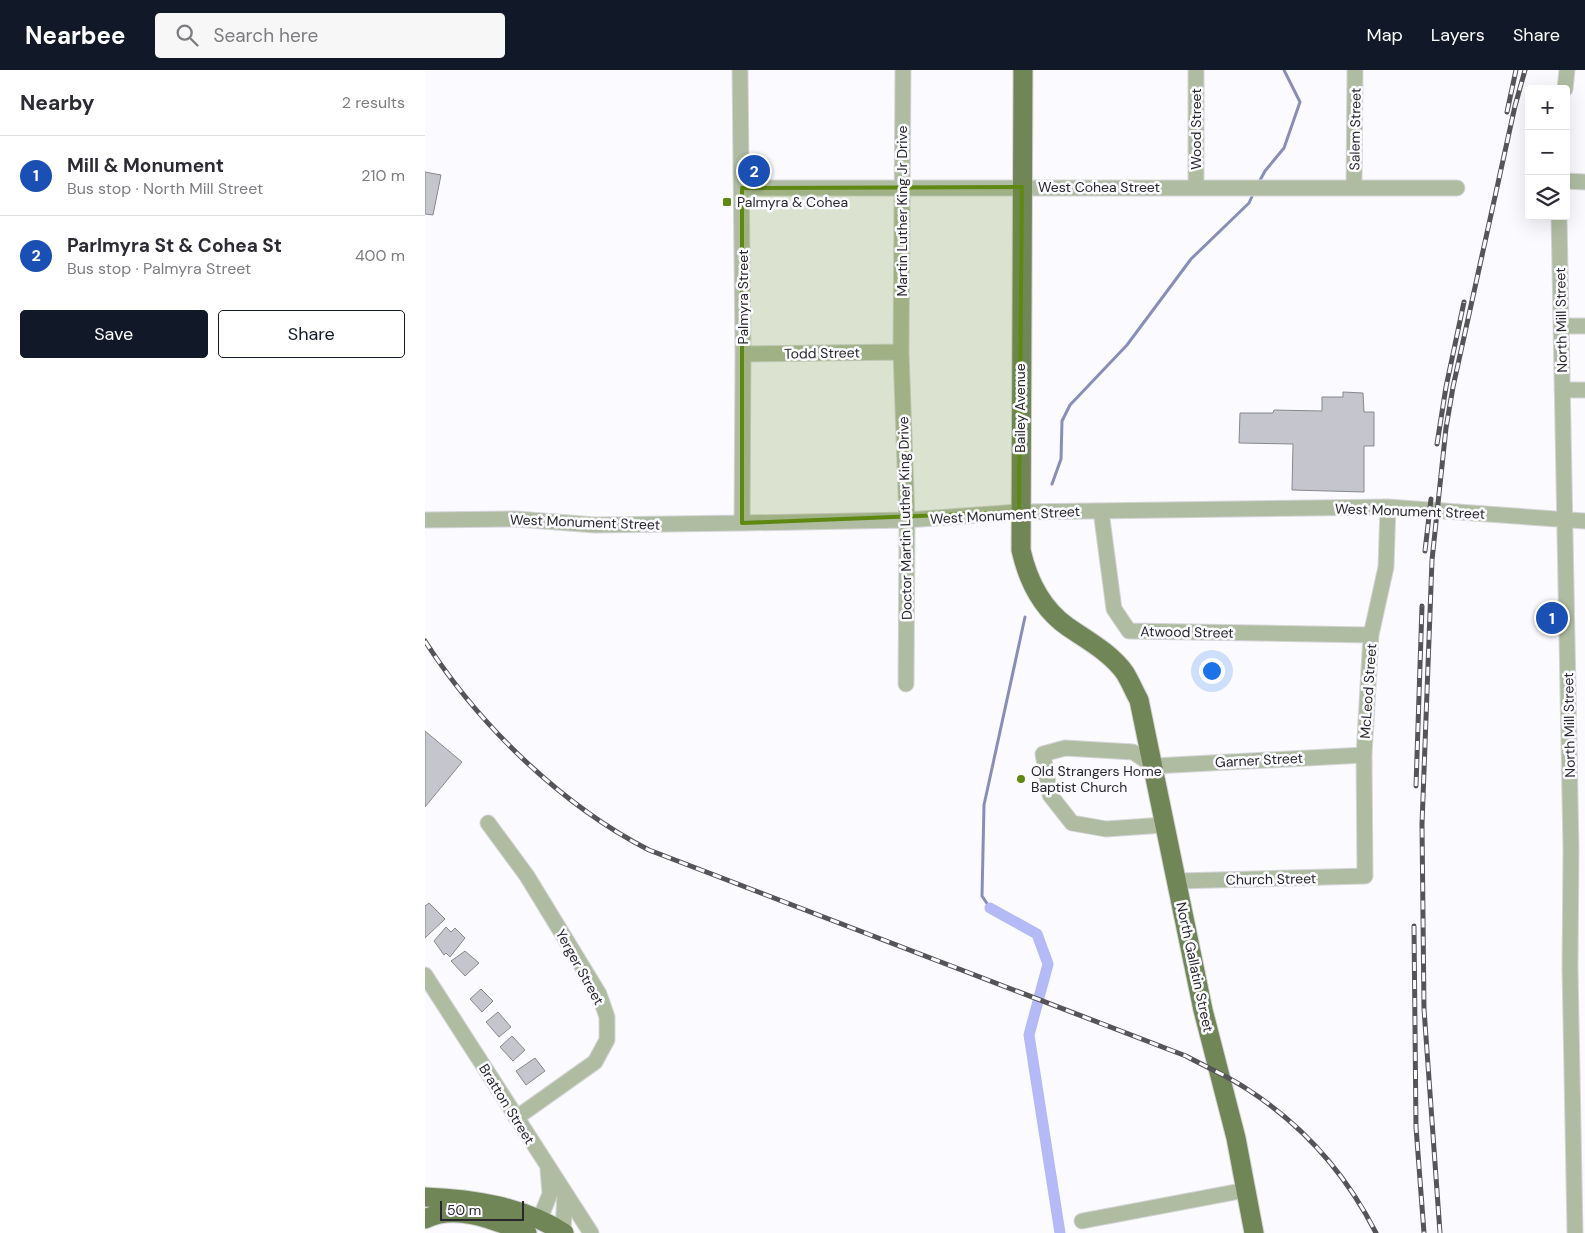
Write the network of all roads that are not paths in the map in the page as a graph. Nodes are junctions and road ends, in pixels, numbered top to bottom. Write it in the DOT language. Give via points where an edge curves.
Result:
graph roads {
  1 [pos="740,70"];
  2 [pos="903,70"];
  3 [pos="1023,70"];
  4 [pos="1196,70"];
  5 [pos="1355,70"];
  6 [pos="1567,70"];
  7 [pos="1565,85"];
  8 [pos="1570,181"];
  9 [pos="1585,182"];
  10 [pos="902,187"];
  11 [pos="1196,187"];
  12 [pos="742,188"];
  13 [pos="1022,188"];
  14 [pos="1354,188"];
  15 [pos="1457,188"];
  16 [pos="1559,220"];
  17 [pos="1561,326"];
  18 [pos="1585,326"];
  19 [pos="901,352"];
  20 [pos="743,354"];
  21 [pos="1562,390"];
  22 [pos="1585,390"];
  23 [pos="1388,507"];
  24 [pos="1101,511"];
  25 [pos="1019,512"];
  26 [pos="425,520"];
  27 [pos="907,520"];
  28 [pos="1564,521"];
  29 [pos="1585,521"];
  30 [pos="742,523"];
  31 [pos="1371,635"];
  32 [pos="906,684"];
  33 [pos="1139,700"];
  34 [pos="1364,755"];
  35 [pos="1153,766"];
  36 [pos="488,823"];
  37 [pos="1164,825"];
  38 [pos="1578,850"];
  39 [pos="1365,876"];
  40 [pos="1177,881"];
  41 [pos="1578,967"];
  42 [pos="425,975"];
  43 [pos="1578,999"];
  44 [pos="516,1118"];
  45 [pos="547,1168"];
  46 [pos="1246,1190"];
  47 [pos="565,1193"];
  48 [pos="425,1197"];
  49 [pos="425,1219"];
  50 [pos="1082,1221"];
  51 [pos="533,1227"];
  52 [pos="563,1232"];
  53 [pos="591,1233"];
  54 [pos="1254,1233"];
  55 [pos="1575,1233"];
  1 -- 12 [label="street, Palmyra Street"];
  2 -- 10 [label="street, Martin Luther King Jr Drive"];
  3 -- 13 [label="main road, Bailey Avenue"];
  4 -- 11 [label="street, Wood Street"];
  5 -- 14 [label="street, Salem Street"];
  6 -- 7 [label="street"];
  8 -- 9 [label="street"];
  10 -- 12 [label="street, West Cohea Street"];
  10 -- 13 [label="street, West Cohea Street"];
  10 -- 19 [label="street, Martin Luther King Jr Drive"];
  11 -- 13 [label="street, West Cohea Street"];
  11 -- 14 [label="street, West Cohea Street"];
  12 -- 20 [label="street, Palmyra Street"];
  13 -- 25 [label="main road, Bailey Avenue"];
  14 -- 15 [label="street, West Cohea Street"];
  16 -- 17 [label="street, North Mill Street"];
  17 -- 18 [label="street"];
  17 -- 21 [label="street, North Mill Street"];
  19 -- 20 [label="street, Todd Street"];
  19 -- 27 [label="street, Doctor Martin Luther King Drive"];
  20 -- 30 [label="street, Palmyra Street"];
  21 -- 22 [label="street"];
  21 -- 28 [label="street, North Mill Street"];
  23 -- 24 [label="street, West Monument Street"];
  23 -- 28 [label="street, West Monument Street"];
  23 -- 31 [label="street, McLeod Street" via="1386,567"];
  24 -- 25 [label="street, West Monument Street"];
  24 -- 31 [label="street, Atwood Street" via="1114,609 1129,631"];
  25 -- 27 [label="street, West Monument Street"];
  25 -- 33 [label="main road, Bailey Avenue" via="1021,550 1026,572 1035,590 1048,609 1092,642 1124,672"];
  26 -- 30 [label="street, West Monument Street" via="517,519 595,525"];
  27 -- 30 [label="street, West Monument Street"];
  27 -- 32 [label="street, Doctor Martin Luther King Drive"];
  28 -- 29 [label="street, West Monument Street"];
  28 -- 38 [label="street, North Mill Street"];
  31 -- 34 [label="street, McLeod Street"];
  33 -- 35 [label="main road, North Gallatin Street"];
  34 -- 35 [label="street, Garner Street"];
  34 -- 39 [label="street, McLeod Street"];
  35 -- 37 [label="main road, North Gallatin Street"];
  35 -- 37 [label="street" via="1133,752 1065,748 1043,754 1050,795 1072,823 1107,830"];
  36 -- 44 [label="street, Yerger Street" via="527,876 599,994 607,1017 607,1040 595,1062"];
  37 -- 40 [label="main road, North Gallatin Street"];
  38 -- 41 [label="street, North Mill Street"];
  39 -- 40 [label="street, Church Street"];
  40 -- 46 [label="main road, North Gallatin Street" via="1203,1010"];
  41 -- 43 [label="street, North Mill Street"];
  42 -- 44 [label="street, Bratton Street"];
  43 -- 55 [label="street, North Mill Street"];
  44 -- 45 [label="street, Bratton Street"];
  45 -- 47 [label="street, Bratton Street"];
  45 -- 51 [label="street" via="550,1194"];
  46 -- 50 [label="street"];
  46 -- 54 [label="main road, North Gallatin Street"];
  47 -- 52 [label="street"];
  47 -- 53 [label="street, Bratton Street"];
  48 -- 51 [label="main road" via="469,1199 498,1205"];
  49 -- 51 [label="main road" via="447,1212"];
  51 -- 52 [label="main road"];
}
